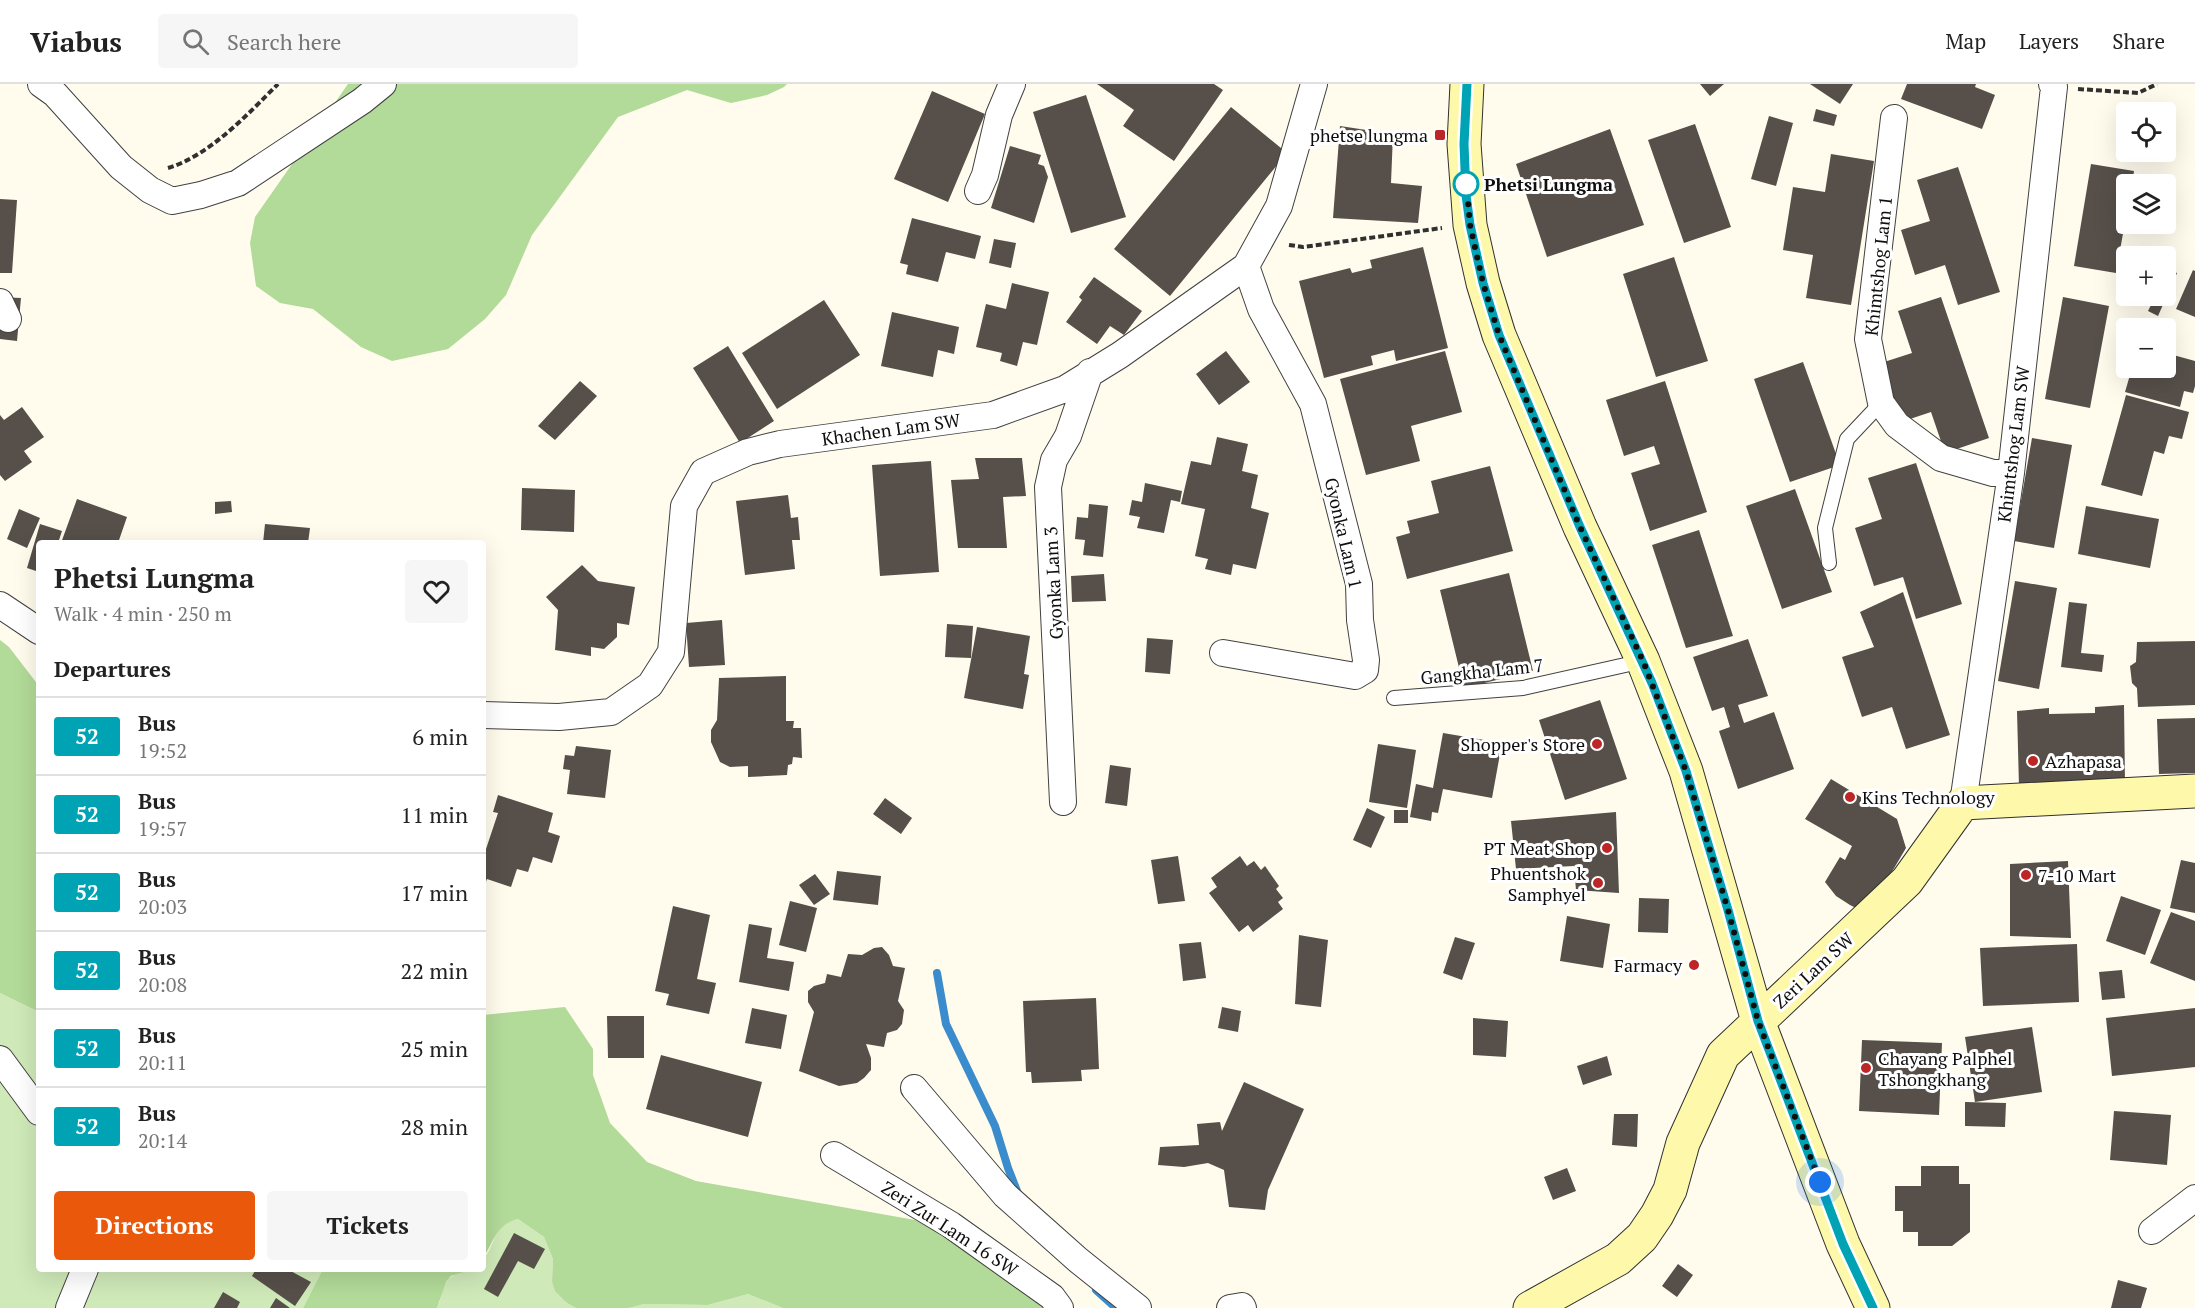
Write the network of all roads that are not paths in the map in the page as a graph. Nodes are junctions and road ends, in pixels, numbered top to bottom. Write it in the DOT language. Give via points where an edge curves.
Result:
graph roads {
  1 [pos="41,84"];
  2 [pos="383,84"];
  3 [pos="1012,84"];
  4 [pos="1314,84"];
  5 [pos="1467,84"];
  6 [pos="2054,85"];
  7 [pos="1894,118"];
  8 [pos="978,191"];
  9 [pos="1254,254"];
  10 [pos="1090,372"];
  11 [pos="1881,403"];
  12 [pos="2011,473"];
  13 [pos="1346,481"];
  14 [pos="1829,563"];
  15 [pos="0,605"];
  16 [pos="36,629"];
  17 [pos="1223,653"];
  18 [pos="1643,661"];
  19 [pos="1394,698"];
  20 [pos="486,715"];
  21 [pos="2195,791"];
  22 [pos="1063,802"];
  23 [pos="1963,803"];
  24 [pos="1758,1021"];
  25 [pos="0,1059"];
  26 [pos="914,1088"];
  27 [pos="36,1108"];
  28 [pos="834,1155"];
  29 [pos="2195,1198"];
  30 [pos="2152,1231"];
  31 [pos="84,1272"];
  32 [pos="69,1308"];
  33 [pos="1060,1308"];
  34 [pos="1138,1308"];
  35 [pos="1230,1308"];
  36 [pos="1243,1308"];
  37 [pos="1530,1308"];
  38 [pos="1873,1308"];
  1 -- 2 [label="street" via="55,94 121,167 150,190 172,201 238,183"];
  3 -- 8 [label="street" via="999,115"];
  4 -- 9 [label="street, Khachen Lam SW" via="1279,206"];
  5 -- 18 [label="main road" via="1466,195 1483,283 1499,335 1580,527"];
  6 -- 12 [label="street, Khimtshog Lam SW"];
  7 -- 11 [label="street, Khimtshog Lam 1" via="1868,339"];
  9 -- 10 [label="street, Khachen Lam SW" via="1186,310"];
  9 -- 13 [label="street" via="1270,301 1320,398"];
  9 -- 17 [label="street, Gyonka Lam 1" via="1261,309 1312,404 1359,584 1366,660 1365,670 1355,676"];
  10 -- 20 [label="street, Khachen Lam SW" via="1065,389 993,415 780,444 748,452 703,472 684,506 670,652 650,685 611,712 559,717"];
  10 -- 22 [label="street, Gyonka Lam 3" via="1068,436 1054,460 1048,487"];
  11 -- 12 [label="street, Khimtshog Lam 1" via="1897,425 1941,458"];
  11 -- 14 [label="lane" via="1847,439 1825,528"];
  12 -- 23 [label="street, Khimtshog Lam SW"];
  15 -- 16 [label="street"];
  18 -- 19 [label="lane, Gangkha Lam 7" via="1523,688"];
  18 -- 24 [label="main road" via="1686,771"];
  21 -- 23 [label="main road"];
  23 -- 24 [label="main road, Zeri Lam SW" via="1907,881"];
  24 -- 37 [label="main road, Zeri Lam SW" via="1723,1055 1683,1143 1670,1190 1642,1237 1618,1259"];
  24 -- 38 [label="main road" via="1843,1244"];
  25 -- 27 [label="street"];
  26 -- 34 [label="street" via="1005,1195"];
  28 -- 33 [label="street, Zeri Zur Lam 16 SW" via="951,1225 1052,1297"];
  29 -- 30 [label="street"];
  31 -- 32 [label="street"];
  35 -- 36 [label="street"];
}
